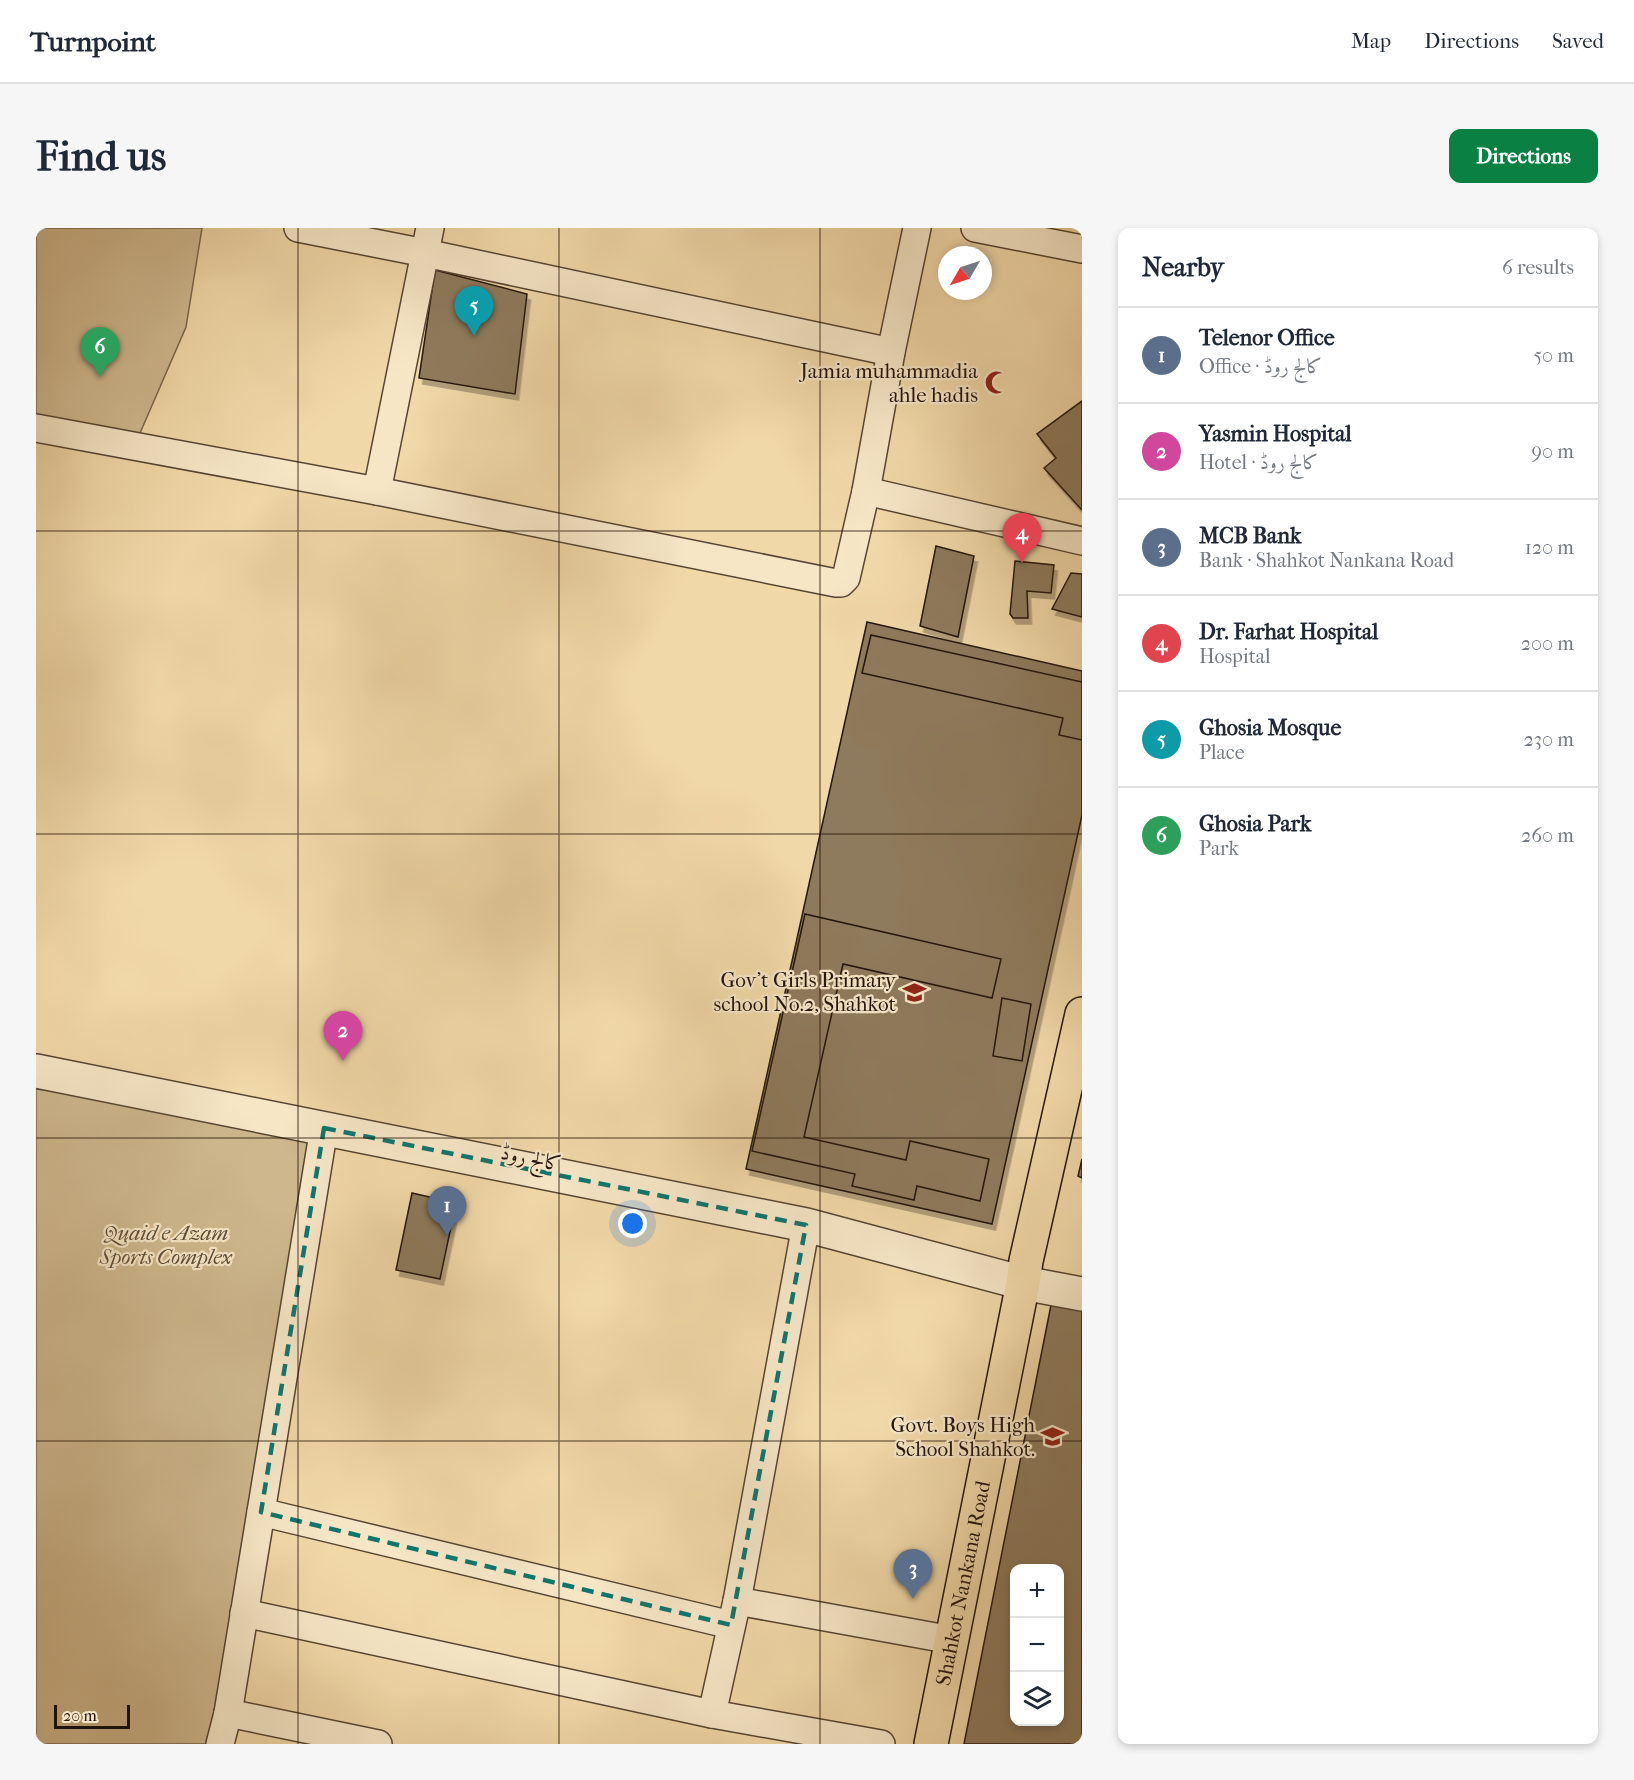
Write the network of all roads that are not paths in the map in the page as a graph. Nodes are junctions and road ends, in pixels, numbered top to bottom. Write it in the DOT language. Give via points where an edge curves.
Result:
graph roads {
  1 [pos="298,228"];
  2 [pos="917,228"];
  3 [pos="975,228"];
  4 [pos="428,241"];
  5 [pos="1082,249"];
  6 [pos="891,352"];
  7 [pos="36,428"];
  8 [pos="378,491"];
  9 [pos="866,491"];
  10 [pos="1082,541"];
  11 [pos="1082,1014"];
  12 [pos="36,1053"];
  13 [pos="36,1071"];
  14 [pos="324,1128"];
  15 [pos="806,1225"];
  16 [pos="1024,1272"];
  17 [pos="1082,1272"];
  18 [pos="1082,1294"];
  19 [pos="261,1512"];
  20 [pos="244,1613"];
  21 [pos="734,1613"];
  22 [pos="952,1640"];
  23 [pos="228,1713"];
  24 [pos="712,1714"];
  25 [pos="220,1744"];
  26 [pos="378,1744"];
  27 [pos="880,1744"];
  28 [pos="931,1744"];
  1 -- 4 [label="street"];
  2 -- 6 [label="street"];
  3 -- 5 [label="street"];
  4 -- 6 [label="street"];
  4 -- 8 [label="street"];
  6 -- 9 [label="street"];
  7 -- 8 [label="street"];
  8 -- 9 [label="street" via="836,583 846,578"];
  9 -- 10 [label="street"];
  11 -- 16 [label="main road, Shahkot Nankana Road"];
  12 -- 16 [label="street, کالج روڈ"];
  13 -- 14 [label="street, کالج روڈ"];
  14 -- 15 [label="street, کالج روڈ"];
  14 -- 19 [label="street"];
  15 -- 16 [label="street, کالج روڈ"];
  15 -- 21 [label="street"];
  16 -- 17 [label="street"];
  16 -- 18 [label="street"];
  16 -- 22 [label="main road, Shahkot Nankana Road"];
  19 -- 20 [label="street"];
  19 -- 21 [label="street"];
  20 -- 23 [label="street"];
  20 -- 24 [label="street"];
  21 -- 22 [label="street"];
  21 -- 24 [label="street"];
  22 -- 28 [label="main road, Shahkot Nankana Road"];
  23 -- 25 [label="street"];
  23 -- 26 [label="street"];
  24 -- 27 [label="street"];
}
